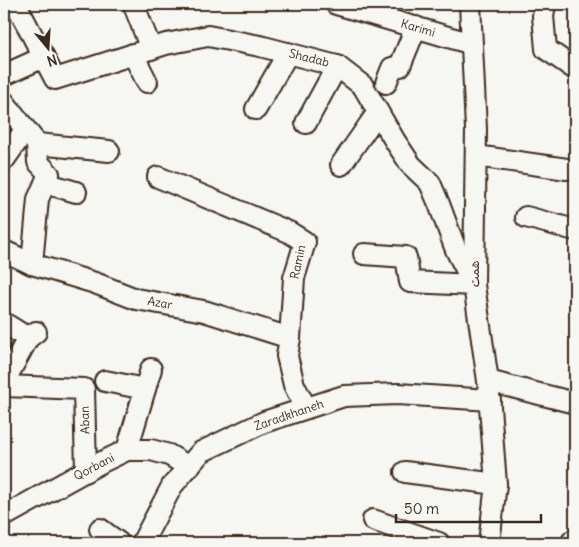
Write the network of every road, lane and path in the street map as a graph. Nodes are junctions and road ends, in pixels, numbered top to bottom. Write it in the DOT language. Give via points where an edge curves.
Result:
graph roads {
  1 [pos="16,4"];
  2 [pos="336,4"];
  3 [pos="470,4"];
  4 [pos="546,4"];
  5 [pos="135,8"];
  6 [pos="416,27"];
  7 [pos="472,44"];
  8 [pos="142,52"];
  9 [pos="288,53"];
  10 [pos="44,57"];
  11 [pos="337,66"];
  12 [pos="575,69"];
  13 [pos="4,75"];
  14 [pos="148,82"];
  15 [pos="386,83"];
  16 [pos="4,102"];
  17 [pos="256,109"];
  18 [pos="378,112"];
  19 [pos="306,123"];
  20 [pos="31,137"];
  21 [pos="109,151"];
  22 [pos="476,156"];
  23 [pos="4,160"];
  24 [pos="341,166"];
  25 [pos="567,169"];
  26 [pos="158,177"];
  27 [pos="45,183"];
  28 [pos="76,192"];
  29 [pos="526,218"];
  30 [pos="575,230"];
  31 [pos="4,251"];
  32 [pos="364,254"];
  33 [pos="32,264"];
  34 [pos="474,285"];
  35 [pos="4,323"];
  36 [pos="290,338"];
  37 [pos="151,369"];
  38 [pos="106,381"];
  39 [pos="4,382"];
  40 [pos="4,386"];
  41 [pos="145,389"];
  42 [pos="489,391"];
  43 [pos="575,403"];
  44 [pos="306,408"];
  45 [pos="127,450"];
  46 [pos="189,467"];
  47 [pos="86,471"];
  48 [pos="405,472"];
  49 [pos="496,484"];
  50 [pos="5,516"];
  51 [pos="373,520"];
  52 [pos="100,529"];
  53 [pos="119,543"];
  54 [pos="142,543"];
  55 [pos="439,543"];
  56 [pos="489,543"];
  1 -- 10 [label="street"];
  2 -- 6 [label="street, Karimi"];
  3 -- 7 [label="street, همت"];
  4 -- 12 [label="street" via="542,16 546,49"];
  5 -- 8 [label="street"];
  6 -- 7 [label="street, Karimi"];
  6 -- 15 [label="street" via="400,66 392,68"];
  7 -- 22 [label="street, همت"];
  8 -- 9 [label="street, Shadab" via="208,36"];
  8 -- 10 [label="street, Shadab" via="55,79"];
  8 -- 14 [label="street"];
  9 -- 11 [label="street, Shadab"];
  9 -- 17 [label="street"];
  10 -- 13 [label="street"];
  11 -- 18 [label="street, Shadab" via="363,86"];
  11 -- 19 [label="street"];
  16 -- 20 [label="street"];
  18 -- 24 [label="street"];
  18 -- 34 [label="street, Shadab" via="411,165 430,183 456,250"];
  20 -- 21 [label="street"];
  20 -- 23 [label="street"];
  20 -- 27 [label="street" via="38,162 49,174"];
  22 -- 25 [label="street"];
  22 -- 34 [label="street, همت"];
  26 -- 36 [label="street, Ramin" via="289,232 305,242 294,278"];
  27 -- 28 [label="street"];
  27 -- 33 [label="street" via="38,199"];
  29 -- 30 [label="street"];
  31 -- 33 [label="street, Azar"];
  32 -- 34 [label="street" via="406,258 410,282"];
  33 -- 36 [label="street, Azar" via="136,299 204,311"];
  34 -- 42 [label="street, همت"];
  35 -- 39 [label="street" via="32,335"];
  36 -- 44 [label="street, Ramin" via="287,356 294,385"];
  37 -- 41 [label="street"];
  38 -- 41 [label="street"];
  40 -- 47 [label="street, Aban" via="84,389"];
  41 -- 45 [label="street"];
  42 -- 43 [label="street, Zaradkhaneh"];
  42 -- 44 [label="street, Zaradkhaneh" via="344,396"];
  42 -- 49 [label="street, همت"];
  44 -- 46 [label="street, Zaradkhaneh" via="264,422 201,452"];
  45 -- 46 [label="street, Qorbani" via="151,450 169,455"];
  45 -- 47 [label="street, Qorbani"];
  46 -- 54 [label="street, Zaradkhaneh" via="172,486"];
  47 -- 50 [label="street, Qorbani"];
  48 -- 49 [label="street"];
  49 -- 56 [label="street, همت"];
  51 -- 55 [label="street"];
  52 -- 53 [label="street"];
}
